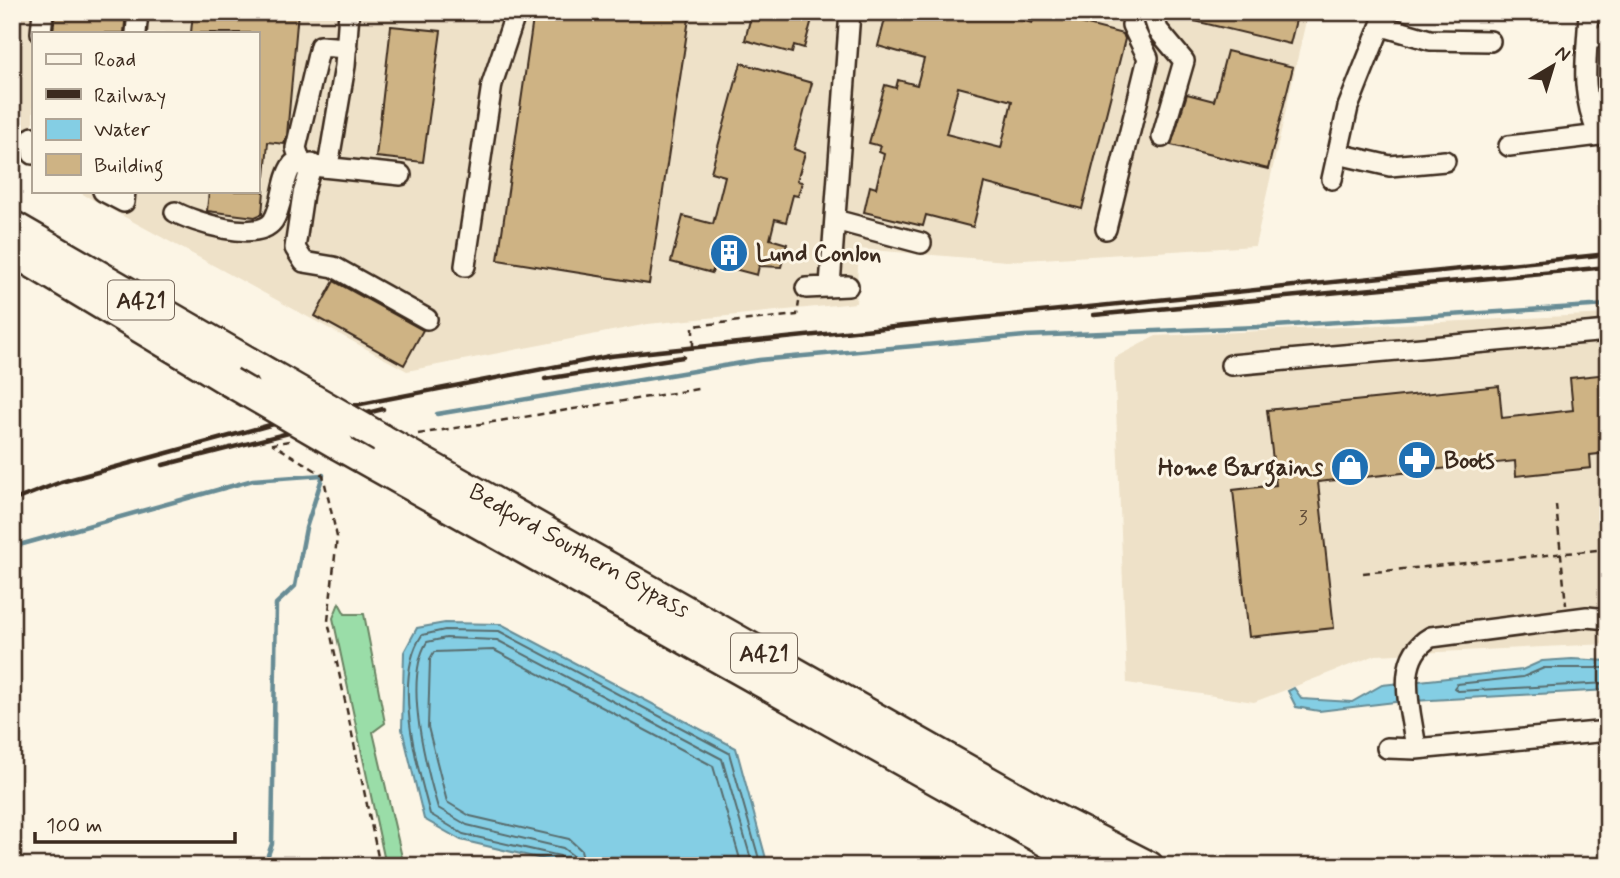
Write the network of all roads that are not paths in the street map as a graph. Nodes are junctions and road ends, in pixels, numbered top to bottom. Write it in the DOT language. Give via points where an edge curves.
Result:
graph roads {
  1 [pos="43,12"];
  2 [pos="138,12"];
  3 [pos="349,12"];
  4 [pos="516,12"];
  5 [pos="850,12"];
  6 [pos="1135,12"];
  7 [pos="1152,12"];
  8 [pos="1589,12"];
  9 [pos="1385,19"];
  10 [pos="41,32"];
  11 [pos="136,32"];
  12 [pos="1598,37"];
  13 [pos="1490,41"];
  14 [pos="347,48"];
  15 [pos="1603,134"];
  16 [pos="1162,137"];
  17 [pos="1509,146"];
  18 [pos="1338,154"];
  19 [pos="1445,161"];
  20 [pos="314,165"];
  21 [pos="401,175"];
  22 [pos="1332,179"];
  23 [pos="105,192"];
  24 [pos="125,192"];
  25 [pos="174,212"];
  26 [pos="835,220"];
  27 [pos="12,225"];
  28 [pos="1106,229"];
  29 [pos="921,243"];
  30 [pos="12,251"];
  31 [pos="12,262"];
  32 [pos="465,266"];
  33 [pos="49,273"];
  34 [pos="806,288"];
  35 [pos="427,318"];
  36 [pos="1608,331"];
  37 [pos="1231,365"];
  38 [pos="1608,619"];
  39 [pos="1608,731"];
  40 [pos="1387,748"];
  41 [pos="1416,749"];
  42 [pos="1089,866"];
  43 [pos="1149,866"];
  1 -- 10 [label="street"];
  2 -- 11 [label="street"];
  3 -- 14 [label="street"];
  4 -- 32 [label="street" via="492,85"];
  5 -- 26 [label="street"];
  6 -- 28 [label="street" via="1132,25 1148,58"];
  7 -- 16 [label="street" via="1158,30 1184,61"];
  8 -- 12 [label="street"];
  9 -- 13 [label="street" via="1430,40"];
  9 -- 18 [label="street" via="1348,107"];
  12 -- 15 [label="street" via="1584,84 1587,107"];
  14 -- 20 [label="street"];
  14 -- 20 [label="street" via="320,46 296,148"];
  15 -- 17 [label="street"];
  18 -- 19 [label="street" via="1390,166"];
  18 -- 22 [label="street"];
  20 -- 21 [label="street"];
  20 -- 25 [label="street" via="293,164 276,214 266,228 215,227"];
  20 -- 35 [label="street" via="303,194 295,248 304,262 334,267"];
  23 -- 24 [label="street" via="124,202"];
  26 -- 29 [label="street"];
  26 -- 34 [label="street" via="839,285"];
  27 -- 43 [label="highway, Bedford Southern Bypass / A421, bridge" via="1044,812"];
  30 -- 33 [label="highway, A421"];
  31 -- 33 [label="highway"];
  33 -- 42 [label="highway, Bedford Southern Bypass / A421, bridge" via="340,446"];
  36 -- 37 [label="street"];
  38 -- 41 [label="street" via="1587,617 1431,637 1422,642 1407,667"];
  39 -- 41 [label="street"];
  40 -- 41 [label="street"];
}
